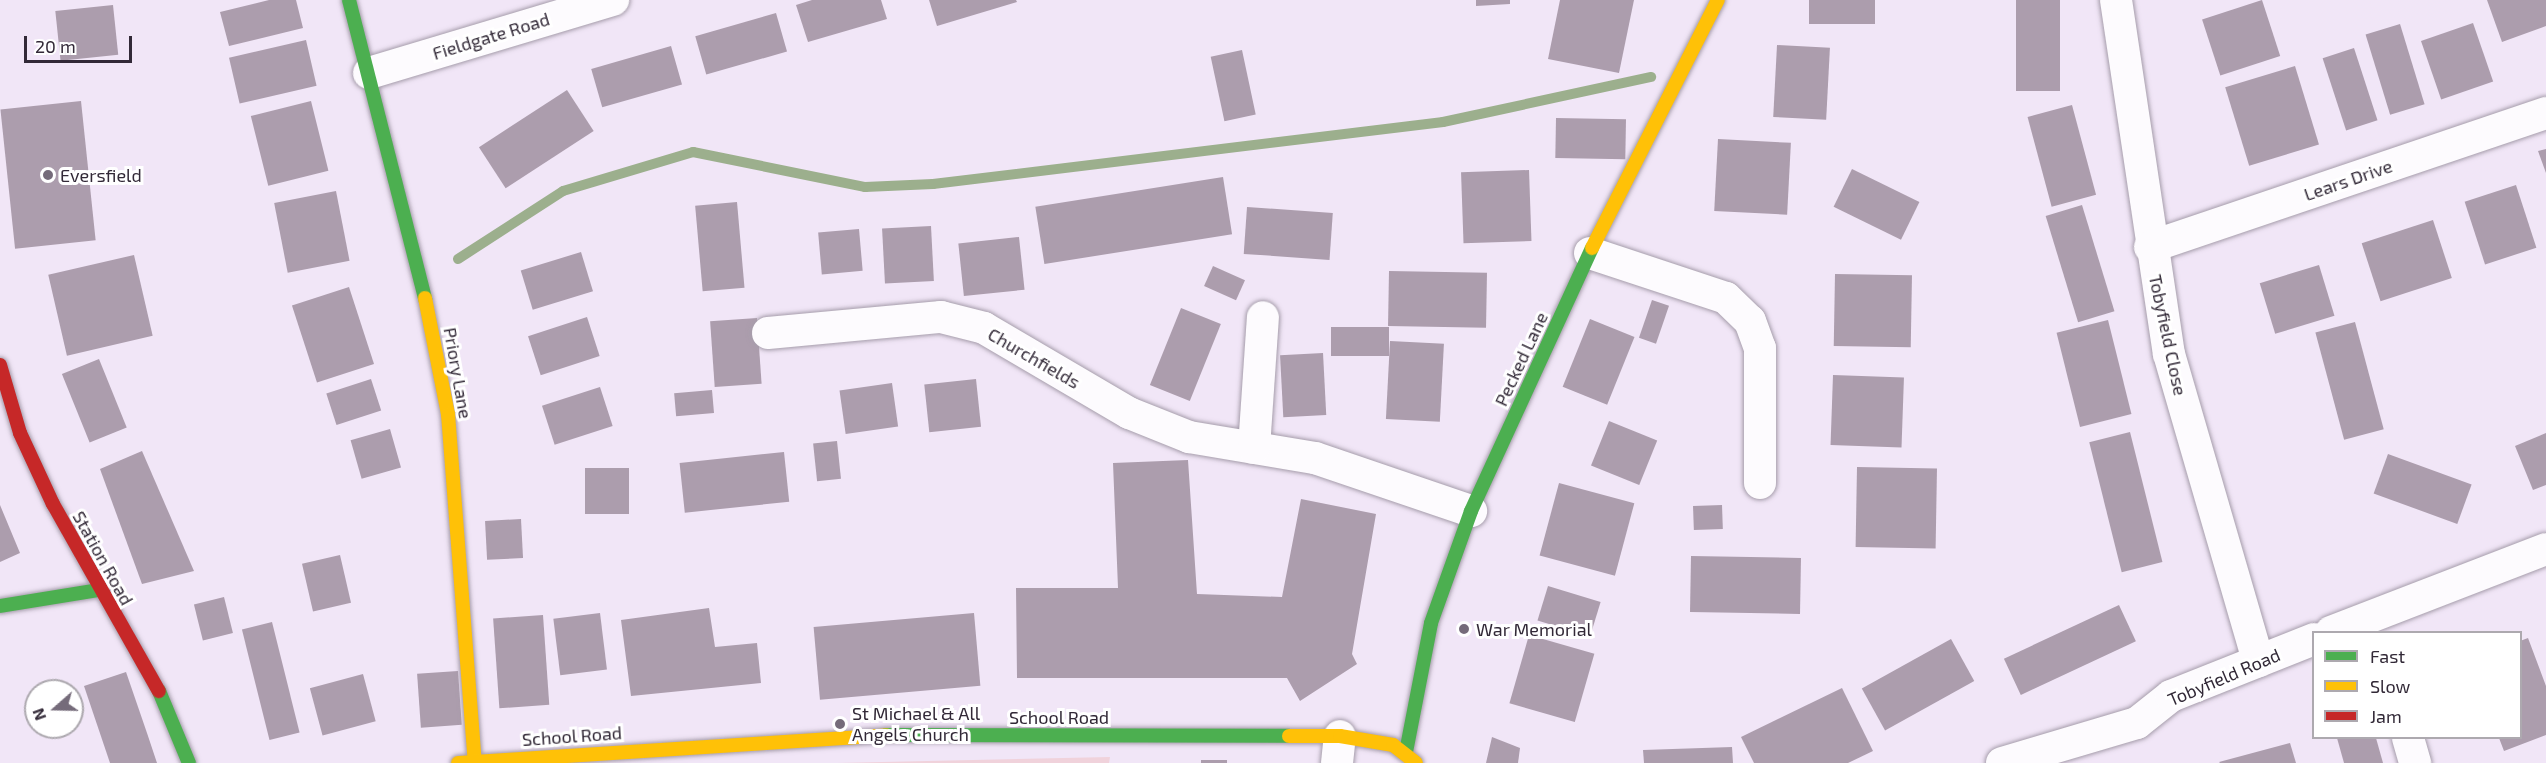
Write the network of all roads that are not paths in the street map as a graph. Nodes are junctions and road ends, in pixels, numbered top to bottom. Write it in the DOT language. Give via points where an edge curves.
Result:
graph roads {
  1 [pos="350,0"];
  2 [pos="613,0"];
  3 [pos="1718,0"];
  4 [pos="2116,0"];
  5 [pos="369,73"];
  6 [pos="2546,114"];
  7 [pos="2150,247"];
  8 [pos="1590,254"];
  9 [pos="1263,317"];
  10 [pos="768,333"];
  11 [pos="0,364"];
  12 [pos="1254,448"];
  13 [pos="1760,483"];
  14 [pos="1471,511"];
  15 [pos="2546,549"];
  16 [pos="99,590"];
  17 [pos="0,606"];
  18 [pos="2375,624"];
  19 [pos="2341,631"];
  20 [pos="2312,639"];
  21 [pos="2258,661"];
  22 [pos="2408,739"];
  23 [pos="1338,750"];
  24 [pos="1406,752"];
  25 [pos="2065,752"];
  26 [pos="476,760"];
  27 [pos="189,763"];
  28 [pos="458,763"];
  29 [pos="1416,763"];
  30 [pos="2002,763"];
  31 [pos="2415,763"];
  1 -- 5 [label="street, Priory Lane"];
  2 -- 5 [label="street, Fieldgate Road"];
  3 -- 8 [label="street, Pecked Lane"];
  4 -- 7 [label="street, Tobyfield Close"];
  5 -- 26 [label="street, Priory Lane" via="448,414"];
  6 -- 7 [label="street, Lears Drive"];
  7 -- 21 [label="street, Tobyfield Close" via="2169,354"];
  8 -- 13 [label="street" via="1726,298 1750,321 1760,348"];
  8 -- 14 [label="street, Pecked Lane"];
  9 -- 12 [label="street"];
  10 -- 12 [label="street, Churchfields" via="941,317 984,328 1129,413 1189,437"];
  11 -- 16 [label="street, Station Road" via="20,432"];
  12 -- 14 [label="street, Churchfields" via="1381,477"];
  14 -- 24 [label="street, Pecked Lane" via="1431,623"];
  15 -- 18 [label="street"];
  16 -- 17 [label="street"];
  16 -- 27 [label="street, Station Road" via="165,703"];
  18 -- 19 [label="street"];
  20 -- 21 [label="street, Tobyfield Road"];
  21 -- 25 [label="street, Tobyfield Road" via="2171,696 2138,723"];
  22 -- 31 [label="street"];
  23 -- 24 [label="street, School Road" via="1380,741"];
  23 -- 26 [label="street, School Road" via="880,735"];
  24 -- 29 [label="street"];
  25 -- 30 [label="street, Tobyfield Road"];
  26 -- 28 [label="street, School Road"];
}
